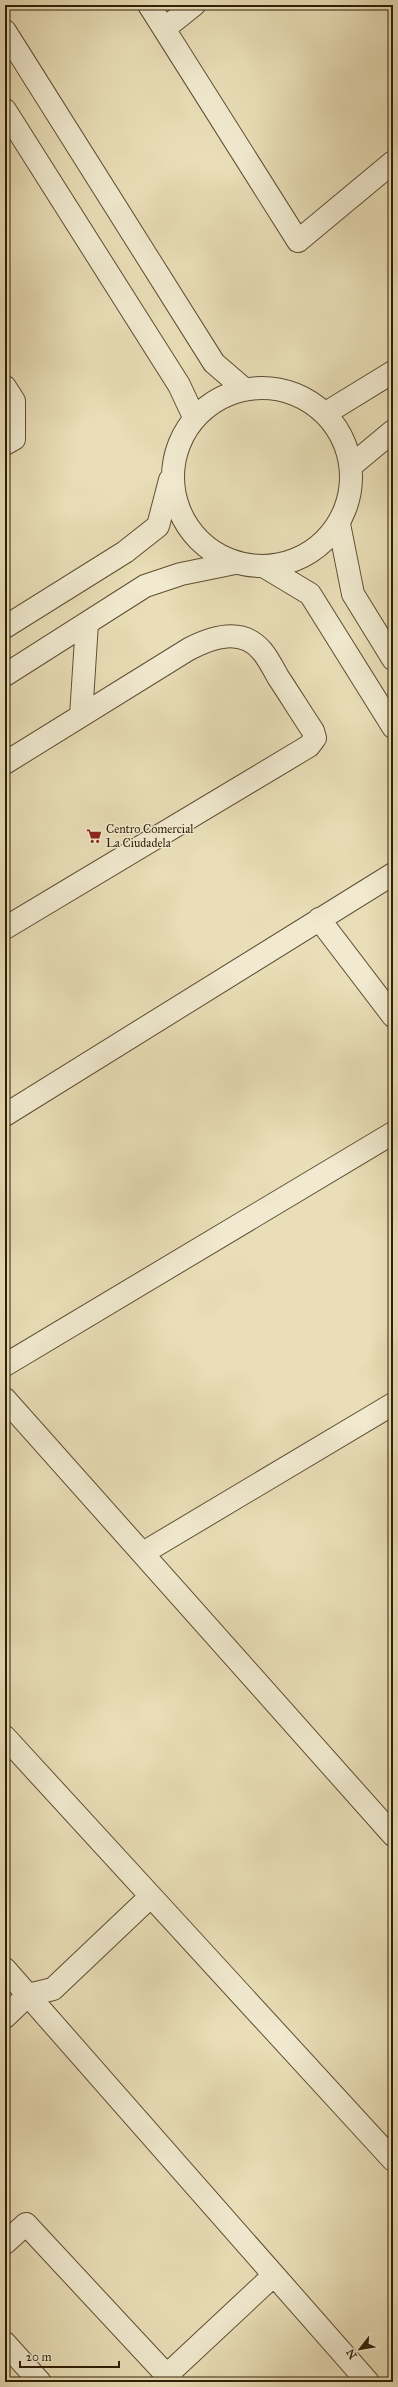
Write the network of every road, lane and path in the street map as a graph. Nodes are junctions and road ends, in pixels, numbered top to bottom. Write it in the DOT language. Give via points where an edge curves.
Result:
graph roads {
  1 [pos="149,5"];
  2 [pos="194,5"];
  3 [pos="164,29"];
  4 [pos="5,31"];
  5 [pos="5,110"];
  6 [pos="393,162"];
  7 [pos="393,372"];
  8 [pos="5,387"];
  9 [pos="244,388"];
  10 [pos="326,413"];
  11 [pos="194,417"];
  12 [pos="393,431"];
  13 [pos="5,444"];
  14 [pos="351,466"];
  15 [pos="172,471"];
  16 [pos="339,524"];
  17 [pos="235,563"];
  18 [pos="264,567"];
  19 [pos="87,623"];
  20 [pos="5,627"];
  21 [pos="393,659"];
  22 [pos="5,675"];
  23 [pos="81,716"];
  24 [pos="393,727"];
  25 [pos="5,763"];
  26 [pos="393,874"];
  27 [pos="319,919"];
  28 [pos="5,928"];
  29 [pos="393,1016"];
  30 [pos="5,1115"];
  31 [pos="393,1133"];
  32 [pos="5,1365"];
  33 [pos="5,1399"];
  34 [pos="393,1404"];
  35 [pos="143,1553"];
  36 [pos="5,1737"];
  37 [pos="393,1835"];
  38 [pos="150,1897"];
  39 [pos="5,1970"];
  40 [pos="28,1995"];
  41 [pos="5,2017"];
  42 [pos="393,2160"];
  43 [pos="5,2243"];
  44 [pos="274,2275"];
  45 [pos="5,2343"];
  46 [pos="170,2378"];
  47 [pos="40,2382"];
  48 [pos="368,2382"];
  1 -- 3 [label="street"];
  2 -- 3 [label="street"];
  3 -- 6 [label="street" via="298,241"];
  4 -- 9 [label="street" via="214,363"];
  5 -- 11 [label="street" via="180,385"];
  7 -- 10 [label="street"];
  8 -- 13 [label="street" via="14,401 14,439"];
  9 -- 10 [label="street" via="273,387 301,396"];
  9 -- 11 [label="street" via="216,399"];
  10 -- 14 [label="street" via="342,437"];
  11 -- 15 [label="street" via="178,442"];
  12 -- 14 [label="street"];
  14 -- 16 [label="street" via="350,496"];
  15 -- 17 [label="street" via="175,501 187,528 208,549"];
  15 -- 20 [label="street" via="158,526 125,552"];
  16 -- 18 [label="street" via="320,546 294,561"];
  16 -- 21 [label="street" via="353,594"];
  17 -- 18 [label="street"];
  17 -- 19 [label="street" via="181,574 145,586"];
  18 -- 24 [label="street" via="310,594"];
  19 -- 22 [label="street"];
  19 -- 23 [label="street"];
  23 -- 25 [label="street"];
  23 -- 28 [label="street" via="194,646 221,636 234,636 248,640 261,650 315,738 309,746"];
  26 -- 27 [label="street"];
  27 -- 29 [label="street"];
  27 -- 30 [label="street"];
  31 -- 32 [label="street"];
  33 -- 35 [label="street"];
  34 -- 35 [label="street"];
  35 -- 37 [label="street"];
  36 -- 38 [label="street"];
  38 -- 40 [label="street" via="53,1989"];
  38 -- 42 [label="street"];
  39 -- 40 [label="street"];
  40 -- 41 [label="street"];
  40 -- 44 [label="street"];
  43 -- 46 [label="street" via="26,2224"];
  44 -- 46 [label="street"];
  44 -- 48 [label="street"];
  45 -- 47 [label="street"];
}
